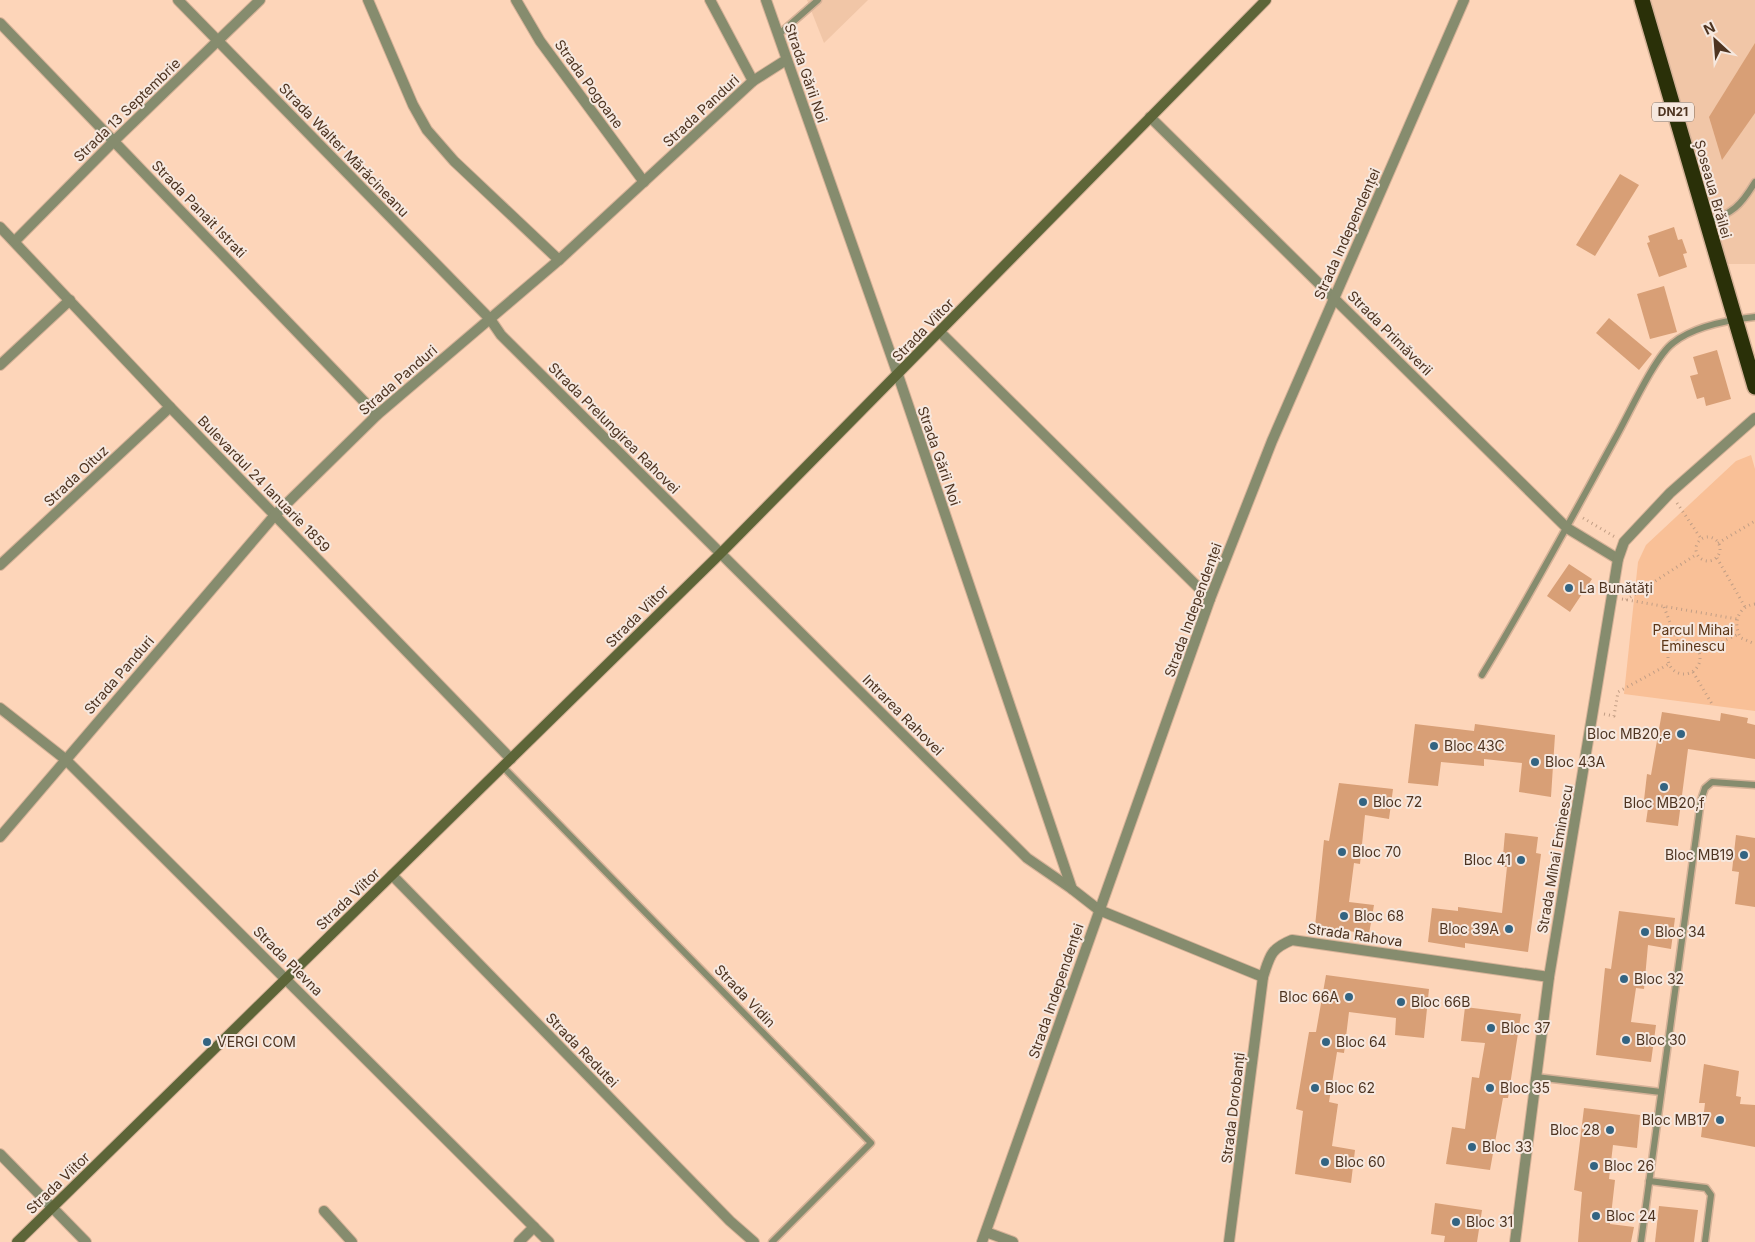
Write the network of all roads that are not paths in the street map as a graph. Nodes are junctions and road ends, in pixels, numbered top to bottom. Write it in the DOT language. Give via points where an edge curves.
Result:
graph roads {
  1 [pos="178,0"];
  2 [pos="260,0"];
  3 [pos="368,0"];
  4 [pos="516,0"];
  5 [pos="710,0"];
  6 [pos="766,0"];
  7 [pos="818,0"];
  8 [pos="1266,0"];
  9 [pos="1464,0"];
  10 [pos="1642,0"];
  11 [pos="0,23"];
  12 [pos="778,35"];
  13 [pos="218,41"];
  14 [pos="786,60"];
  15 [pos="754,81"];
  16 [pos="1150,117"];
  17 [pos="114,141"];
  18 [pos="644,182"];
  19 [pos="1755,182"];
  20 [pos="1706,224"];
  21 [pos="0,226"];
  22 [pos="15,241"];
  23 [pos="558,260"];
  24 [pos="1334,298"];
  25 [pos="70,300"];
  26 [pos="1755,317"];
  27 [pos="490,319"];
  28 [pos="1734,319"];
  29 [pos="940,332"];
  30 [pos="0,365"];
  31 [pos="898,375"];
  32 [pos="1755,387"];
  33 [pos="170,407"];
  34 [pos="377,415"];
  35 [pos="1755,418"];
  36 [pos="275,514"];
  37 [pos="1567,528"];
  38 [pos="720,554"];
  39 [pos="1618,559"];
  40 [pos="0,565"];
  41 [pos="1210,599"];
  42 [pos="1482,676"];
  43 [pos="0,708"];
  44 [pos="65,759"];
  45 [pos="512,759"];
  46 [pos="503,767"];
  47 [pos="1755,785"];
  48 [pos="0,837"];
  49 [pos="392,875"];
  50 [pos="1072,889"];
  51 [pos="1100,910"];
  52 [pos="1263,977"];
  53 [pos="1549,977"];
  54 [pos="286,979"];
  55 [pos="1536,1076"];
  56 [pos="1662,1092"];
  57 [pos="0,1154"];
  58 [pos="1649,1180"];
  59 [pos="52,1208"];
  60 [pos="324,1212"];
  61 [pos="534,1227"];
  62 [pos="984,1237"];
  63 [pos="17,1242"];
  64 [pos="86,1242"];
  65 [pos="352,1242"];
  66 [pos="519,1242"];
  67 [pos="549,1242"];
  68 [pos="754,1242"];
  69 [pos="772,1242"];
  70 [pos="1013,1242"];
  71 [pos="1229,1242"];
  72 [pos="1515,1242"];
  73 [pos="1641,1242"];
  74 [pos="1705,1242"];
  1 -- 13 [label="street, Strada Walter Mărăcineanu"];
  2 -- 13 [label="street, Strada 13 Septembrie"];
  3 -- 23 [label="street" via="427,130 454,161"];
  4 -- 18 [label="street, Strada Pogoane" via="540,42"];
  5 -- 15 [label="street"];
  6 -- 12 [label="street, Strada Gării Noi"];
  7 -- 12 [label="lane"];
  8 -- 16 [label="street, Strada Viitor"];
  9 -- 24 [label="street, Strada Independenței"];
  10 -- 20 [label="highway, Șoseaua Brăilei / DN21"];
  11 -- 17 [label="street, Strada Panait Istrati"];
  12 -- 14 [label="street, Strada Gării Noi"];
  13 -- 17 [label="street, Strada 13 Septembrie"];
  13 -- 27 [label="street, Strada Walter Mărăcineanu"];
  14 -- 15 [label="street, Strada Panduri"];
  14 -- 31 [label="street, Strada Gării Noi"];
  15 -- 18 [label="street, Strada Panduri"];
  16 -- 24 [label="street, Strada Primăverii"];
  16 -- 29 [label="street, Strada Viitor"];
  17 -- 22 [label="street, Strada 13 Septembrie"];
  17 -- 34 [label="street, Strada Panait Istrati"];
  18 -- 23 [label="street, Strada Panduri"];
  19 -- 20 [label="lane" via="1744,202 1734,211"];
  20 -- 28 [label="highway, Șoseaua Brăilei / DN21"];
  21 -- 22 [label="street, Bulevardul 24 Ianuarie 1859"];
  22 -- 25 [label="street, Bulevardul 24 Ianuarie 1859"];
  23 -- 27 [label="street, Strada Panduri"];
  24 -- 37 [label="street, Strada Primăverii"];
  24 -- 41 [label="street, Strada Independenței" via="1272,441"];
  25 -- 30 [label="street"];
  25 -- 33 [label="street, Bulevardul 24 Ianuarie 1859"];
  26 -- 28 [label="lane"];
  27 -- 34 [label="street, Strada Panduri"];
  27 -- 38 [label="street, Strada Prelungirea Rahovei" via="501,335"];
  28 -- 32 [label="highway, Șoseaua Brăilei / DN21"];
  28 -- 37 [label="lane" via="1691,332 1671,344 1651,373"];
  29 -- 31 [label="street, Strada Viitor"];
  29 -- 41 [label="street"];
  31 -- 38 [label="street, Strada Viitor"];
  31 -- 50 [label="street, Strada Gării Noi"];
  33 -- 36 [label="street, Bulevardul 24 Ianuarie 1859"];
  33 -- 40 [label="street, Strada Oituz"];
  34 -- 36 [label="street, Strada Panduri"];
  35 -- 39 [label="street, Strada Mihai Eminescu" via="1670,493 1624,542"];
  36 -- 44 [label="street, Strada Panduri"];
  36 -- 45 [label="street, Bulevardul 24 Ianuarie 1859"];
  37 -- 39 [label="street, Strada Primăverii"];
  37 -- 42 [label="lane"];
  38 -- 45 [label="street, Strada Viitor"];
  38 -- 50 [label="street, Intrarea Rahovei" via="1027,858"];
  39 -- 53 [label="street, Strada Mihai Eminescu"];
  41 -- 51 [label="street, Strada Independenței"];
  43 -- 44 [label="street, Strada Plevna"];
  44 -- 48 [label="street, Strada Panduri"];
  44 -- 54 [label="street, Strada Plevna"];
  45 -- 46 [label="street, Strada Viitor"];
  46 -- 49 [label="street, Strada Viitor"];
  46 -- 69 [label="lane, Strada Vidin" via="872,1143"];
  47 -- 56 [label="lane" via="1712,782 1705,788 1701,800"];
  49 -- 54 [label="street, Strada Viitor"];
  49 -- 68 [label="street, Strada Redutei"];
  50 -- 51 [label="street"];
  51 -- 52 [label="street"];
  51 -- 62 [label="street, Strada Independenței"];
  52 -- 53 [label="street, Strada Rahova" via="1277,946 1292,940"];
  52 -- 71 [label="street, Strada Dorobanți"];
  53 -- 55 [label="street, Strada Mihai Eminescu"];
  54 -- 59 [label="street, Strada Viitor"];
  54 -- 61 [label="street, Strada Plevna"];
  55 -- 56 [label="lane"];
  55 -- 72 [label="street, Strada Mihai Eminescu"];
  56 -- 58 [label="lane"];
  57 -- 59 [label="street"];
  58 -- 73 [label="lane"];
  58 -- 74 [label="lane" via="1706,1188 1711,1195"];
  59 -- 63 [label="street, Strada Viitor"];
  59 -- 64 [label="street"];
  60 -- 65 [label="street"];
  61 -- 66 [label="street"];
  61 -- 67 [label="street, Strada Plevna"];
  62 -- 70 [label="street"];
}
